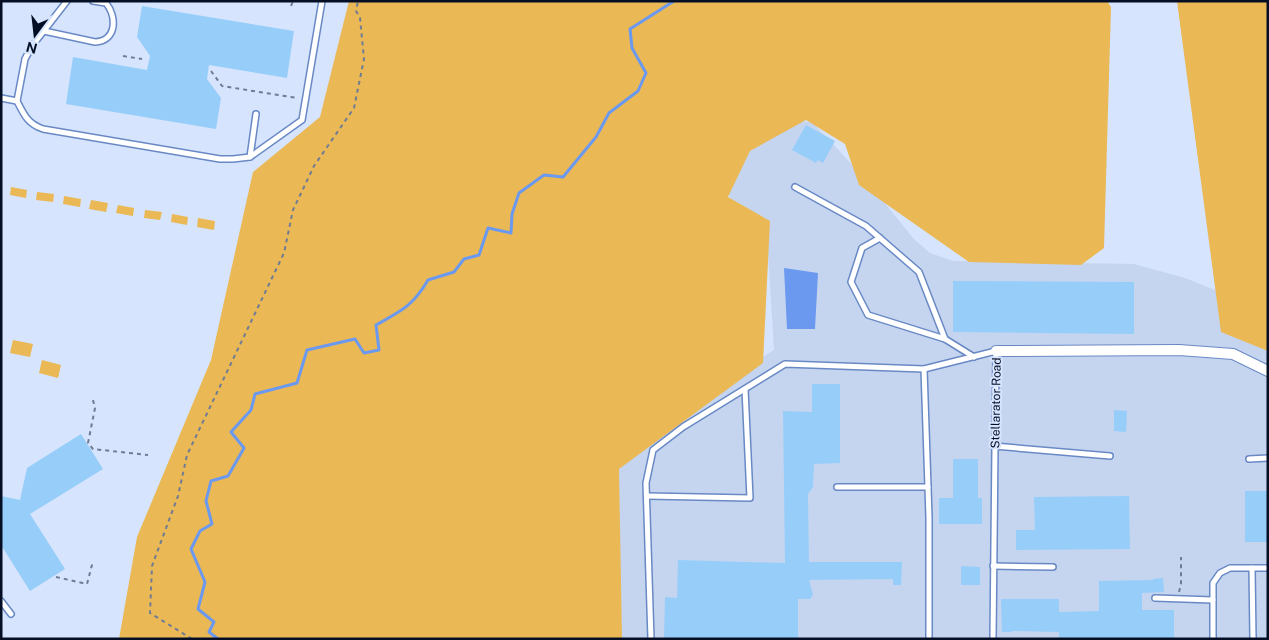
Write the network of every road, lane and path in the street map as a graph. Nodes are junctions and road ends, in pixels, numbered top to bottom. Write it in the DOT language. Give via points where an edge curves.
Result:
graph roads {
  1 [pos="67,1"];
  2 [pos="93,1"];
  3 [pos="293,1"];
  4 [pos="322,1"];
  5 [pos="358,1"];
  6 [pos="291,6"];
  7 [pos="44,31"];
  8 [pos="123,56"];
  9 [pos="142,59"];
  10 [pos="211,71"];
  11 [pos="1,98"];
  12 [pos="297,98"];
  13 [pos="17,101"];
  14 [pos="256,114"];
  15 [pos="250,157"];
  16 [pos="795,187"];
  17 [pos="880,238"];
  18 [pos="945,339"];
  19 [pos="996,351"];
  20 [pos="974,357"];
  21 [pos="924,369"];
  22 [pos="1268,371"];
  23 [pos="745,389"];
  24 [pos="93,400"];
  25 [pos="994,446"];
  26 [pos="148,455"];
  27 [pos="1110,456"];
  28 [pos="1268,458"];
  29 [pos="1249,459"];
  30 [pos="837,487"];
  31 [pos="928,487"];
  32 [pos="647,496"];
  33 [pos="1182,557"];
  34 [pos="93,560"];
  35 [pos="994,566"];
  36 [pos="1053,566"];
  37 [pos="1252,568"];
  38 [pos="1268,568"];
  39 [pos="56,577"];
  40 [pos="1155,598"];
  41 [pos="1177,599"];
  42 [pos="1213,600"];
  43 [pos="1,601"];
  44 [pos="11,614"];
  45 [pos="192,639"];
  46 [pos="651,639"];
  47 [pos="928,639"];
  48 [pos="993,639"];
  49 [pos="1213,639"];
  50 [pos="1253,639"];
  1 -- 7 [label="lane"];
  2 -- 7 [label="lane" via="106,4 113,16 112,31 102,42"];
  3 -- 6 [label="path"];
  4 -- 15 [label="lane" via="302,120"];
  5 -- 45 [label="path" via="356,11 360,18 364,59 354,108 314,166 293,210 284,252 187,455 178,496 152,566 150,613"];
  7 -- 13 [label="lane" via="25,59"];
  8 -- 9 [label="path"];
  10 -- 12 [label="path" via="222,86"];
  11 -- 13 [label="lane"];
  13 -- 15 [label="lane" via="26,119 43,129 220,158"];
  14 -- 15 [label="lane"];
  16 -- 17 [label="lane" via="866,226"];
  17 -- 18 [label="lane" via="919,272"];
  17 -- 18 [label="lane" via="862,248 851,282 868,315"];
  18 -- 20 [label="lane"];
  19 -- 20 [label="lane"];
  19 -- 22 [label="street, Stellarator Road" via="1179,350 1233,354"];
  19 -- 25 [label="lane, Stellarator Road"];
  20 -- 21 [label="lane"];
  21 -- 23 [label="lane" via="785,364"];
  21 -- 31 [label="lane"];
  23 -- 32 [label="lane" via="683,427 653,450 646,483"];
  23 -- 32 [label="lane" via="750,498"];
  24 -- 26 [label="path" via="95,408 88,443 93,449"];
  25 -- 27 [label="lane"];
  25 -- 35 [label="lane, Stellarator Road"];
  28 -- 29 [label="lane"];
  30 -- 31 [label="lane"];
  31 -- 47 [label="lane"];
  32 -- 46 [label="lane"];
  33 -- 41 [label="path"];
  34 -- 39 [label="path" via="87,584"];
  35 -- 36 [label="lane"];
  35 -- 48 [label="lane, Stellarator Road"];
  37 -- 38 [label="lane"];
  37 -- 42 [label="lane" via="1230,568 1220,573 1213,584"];
  37 -- 50 [label="lane"];
  40 -- 41 [label="lane"];
  41 -- 42 [label="lane"];
  42 -- 49 [label="lane"];
  43 -- 44 [label="lane"];
}
